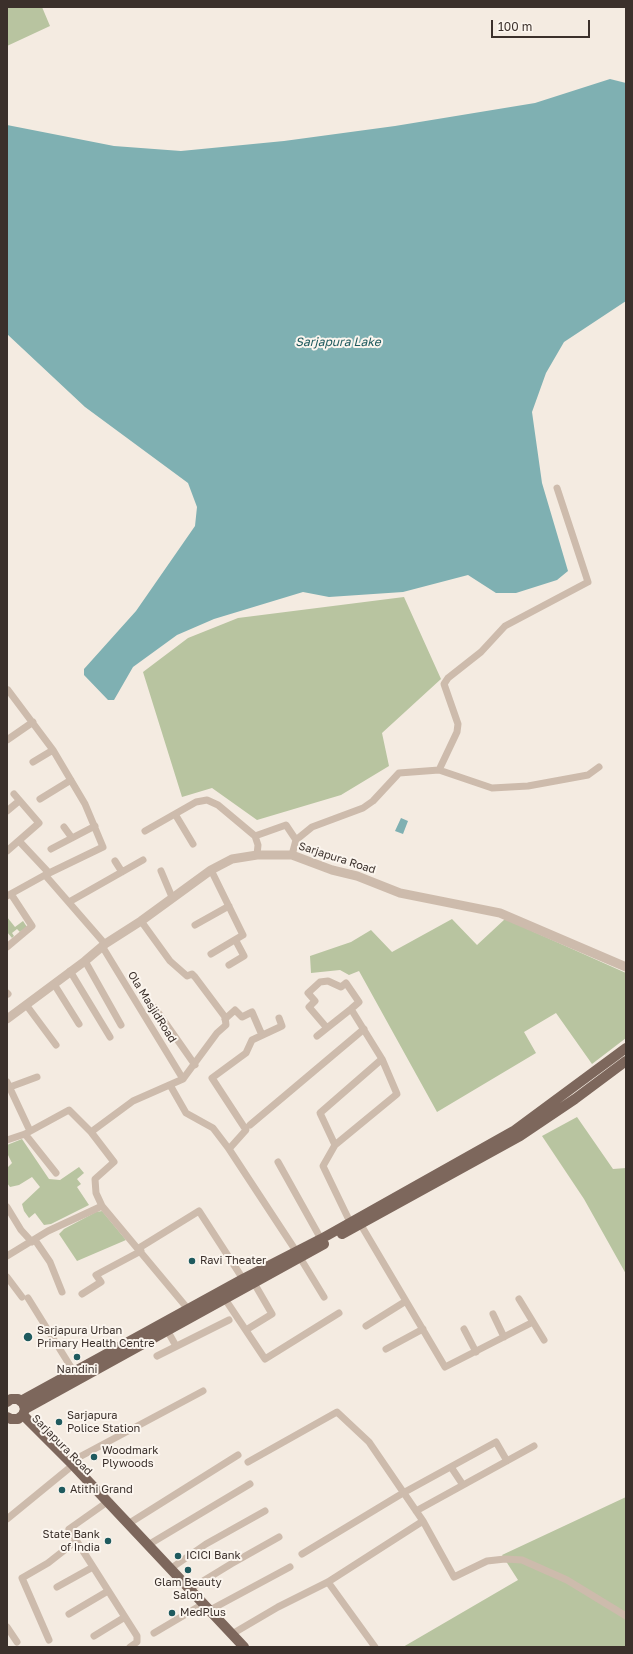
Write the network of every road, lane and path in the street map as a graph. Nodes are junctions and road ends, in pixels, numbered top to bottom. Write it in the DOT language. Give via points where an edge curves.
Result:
graph roads {
  1 [pos="557,488"];
  2 [pos="7,691"];
  3 [pos="32,722"];
  4 [pos="7,740"];
  5 [pos="53,750"];
  6 [pos="33,762"];
  7 [pos="599,767"];
  8 [pos="439,770"];
  9 [pos="71,780"];
  10 [pos="14,794"];
  11 [pos="40,799"];
  12 [pos="20,801"];
  13 [pos="7,811"];
  14 [pos="175,814"];
  15 [pos="64,826"];
  16 [pos="95,826"];
  17 [pos="145,831"];
  18 [pos="255,836"];
  19 [pos="72,838"];
  20 [pos="296,840"];
  21 [pos="19,841"];
  22 [pos="193,844"];
  23 [pos="51,850"];
  24 [pos="7,851"];
  25 [pos="256,854"];
  26 [pos="292,855"];
  27 [pos="143,860"];
  28 [pos="115,861"];
  29 [pos="211,870"];
  30 [pos="160,871"];
  31 [pos="122,872"];
  32 [pos="47,874"];
  33 [pos="9,895"];
  34 [pos="172,897"];
  35 [pos="69,902"];
  36 [pos="229,906"];
  37 [pos="142,921"];
  38 [pos="195,925"];
  39 [pos="236,940"];
  40 [pos="104,945"];
  41 [pos="7,947"];
  42 [pos="211,954"];
  43 [pos="85,961"];
  44 [pos="229,965"];
  45 [pos="626,967"];
  46 [pos="70,972"];
  47 [pos="54,984"];
  48 [pos="27,1006"];
  49 [pos="155,1008"];
  50 [pos="351,1009"];
  51 [pos="279,1018"];
  52 [pos="7,1019"];
  53 [pos="225,1019"];
  54 [pos="79,1024"];
  55 [pos="121,1025"];
  56 [pos="327,1028"];
  57 [pos="364,1029"];
  58 [pos="262,1035"];
  59 [pos="317,1036"];
  60 [pos="110,1037"];
  61 [pos="56,1045"];
  62 [pos="626,1048"];
  63 [pos="382,1060"];
  64 [pos="626,1061"];
  65 [pos="195,1065"];
  66 [pos="36,1077"];
  67 [pos="183,1078"];
  68 [pos="8,1085"];
  69 [pos="170,1085"];
  70 [pos="250,1124"];
  71 [pos="91,1132"];
  72 [pos="27,1133"];
  73 [pos="7,1140"];
  74 [pos="335,1145"];
  75 [pos="229,1149"];
  76 [pos="278,1162"];
  77 [pos="56,1173"];
  78 [pos="102,1206"];
  79 [pos="7,1207"];
  80 [pos="14,1219"];
  81 [pos="356,1221"];
  82 [pos="7,1223"];
  83 [pos="321,1239"];
  84 [pos="34,1241"];
  85 [pos="140,1250"];
  86 [pos="298,1254"];
  87 [pos="7,1256"];
  88 [pos="7,1277"];
  89 [pos="243,1278"];
  90 [pos="254,1283"];
  91 [pos="62,1292"];
  92 [pos="82,1294"];
  93 [pos="324,1298"];
  94 [pos="225,1299"];
  95 [pos="518,1299"];
  96 [pos="406,1301"];
  97 [pos="205,1305"];
  98 [pos="188,1309"];
  99 [pos="339,1313"];
  100 [pos="493,1314"];
  101 [pos="229,1320"];
  102 [pos="532,1322"];
  103 [pos="366,1326"];
  104 [pos="464,1329"];
  105 [pos="167,1330"];
  106 [pos="246,1330"];
  107 [pos="423,1330"];
  108 [pos="504,1337"];
  109 [pos="544,1340"];
  110 [pos="176,1346"];
  111 [pos="386,1349"];
  112 [pos="476,1352"];
  113 [pos="157,1356"];
  114 [pos="74,1372"];
  115 [pos="203,1391"];
  116 [pos="7,1402"];
  117 [pos="22,1411"];
  118 [pos="7,1416"];
  119 [pos="534,1446"];
  120 [pos="238,1456"];
  121 [pos="506,1461"];
  122 [pos="248,1462"];
  123 [pos="70,1465"];
  124 [pos="451,1466"];
  125 [pos="250,1484"];
  126 [pos="462,1485"];
  127 [pos="402,1493"];
  128 [pos="103,1505"];
  129 [pos="265,1511"];
  130 [pos="416,1511"];
  131 [pos="114,1513"];
  132 [pos="7,1519"];
  133 [pos="423,1522"];
  134 [pos="128,1524"];
  135 [pos="279,1538"];
  136 [pos="76,1541"];
  137 [pos="151,1551"];
  138 [pos="302,1554"];
  139 [pos="93,1567"];
  140 [pos="290,1567"];
  141 [pos="170,1569"];
  142 [pos="328,1582"];
  143 [pos="57,1587"];
  144 [pos="190,1589"];
  145 [pos="108,1591"];
  146 [pos="198,1607"];
  147 [pos="210,1610"];
  148 [pos="69,1614"];
  149 [pos="626,1616"];
  150 [pos="125,1617"];
  151 [pos="7,1626"];
  152 [pos="154,1633"];
  153 [pos="94,1636"];
  154 [pos="232,1639"];
  155 [pos="49,1640"];
  156 [pos="17,1642"];
  157 [pos="130,1647"];
  158 [pos="244,1647"];
  159 [pos="375,1647"];
  1 -- 8 [label="street" via="588,582 505,626 481,652 448,678 444,684 458,724 458,732"];
  2 -- 3 [label="street"];
  3 -- 4 [label="street"];
  3 -- 5 [label="street"];
  5 -- 6 [label="street"];
  5 -- 9 [label="street"];
  7 -- 8 [label="street" via="588,775 528,786 492,788"];
  8 -- 20 [label="street" via="399,773 363,808 312,827"];
  9 -- 11 [label="street"];
  9 -- 16 [label="street"];
  10 -- 12 [label="street"];
  12 -- 13 [label="street"];
  12 -- 21 [label="street" via="39,823"];
  14 -- 17 [label="street"];
  14 -- 18 [label="street" via="196,802 207,800 218,805"];
  14 -- 22 [label="street"];
  15 -- 19 [label="street"];
  16 -- 19 [label="street"];
  16 -- 32 [label="street" via="103,847"];
  18 -- 20 [label="street" via="286,825"];
  18 -- 25 [label="street" via="258,846"];
  19 -- 23 [label="street"];
  20 -- 26 [label="street"];
  21 -- 24 [label="street"];
  21 -- 32 [label="street, Ola MasjidRoad"];
  25 -- 26 [label="street, Sarjapura Road"];
  25 -- 29 [label="street, Sarjapura Road" via="232,859"];
  26 -- 45 [label="street, Sarjapura Road" via="357,876 400,894 500,913"];
  27 -- 31 [label="street"];
  28 -- 31 [label="street"];
  29 -- 34 [label="street, Sarjapura Road"];
  29 -- 36 [label="street"];
  30 -- 34 [label="street"];
  31 -- 35 [label="street"];
  32 -- 33 [label="street"];
  32 -- 35 [label="street, Ola MasjidRoad"];
  33 -- 41 [label="street" via="32,926"];
  34 -- 37 [label="street, Sarjapura Road"];
  35 -- 40 [label="street, Ola MasjidRoad"];
  36 -- 38 [label="street"];
  36 -- 39 [label="street" via="244,935"];
  37 -- 40 [label="street, Sarjapura Road"];
  37 -- 53 [label="street" via="170,961 187,976 192,974"];
  39 -- 42 [label="street"];
  39 -- 44 [label="street" via="244,956"];
  40 -- 43 [label="street, Sarjapura Road"];
  40 -- 67 [label="street, Ola MasjidRoad"];
  43 -- 46 [label="street, Sarjapura Road"];
  43 -- 55 [label="street"];
  46 -- 47 [label="street, Sarjapura Road"];
  46 -- 60 [label="street"];
  47 -- 48 [label="street, Sarjapura Road"];
  47 -- 54 [label="street"];
  48 -- 52 [label="street, Sarjapura Road"];
  48 -- 61 [label="street"];
  49 -- 65 [label="street"];
  50 -- 56 [label="street"];
  50 -- 56 [label="street" via="359,1002 346,983 340,987 328,981 320,982 308,993 315,1001 309,1007"];
  50 -- 57 [label="street"];
  51 -- 58 [label="street" via="282,1026"];
  53 -- 58 [label="street" via="235,1010 242,1017 252,1012"];
  53 -- 65 [label="street" via="226,1025 217,1033"];
  56 -- 59 [label="street"];
  57 -- 63 [label="street"];
  57 -- 70 [label="street"];
  58 -- 75 [label="street" via="252,1040 246,1052 212,1078 246,1130"];
  62 -- 81 [label="main road" via="515,1130"];
  63 -- 74 [label="street" via="320,1113"];
  63 -- 74 [label="street" via="397,1094"];
  64 -- 81 [label="main road" via="520,1136"];
  65 -- 67 [label="street"];
  66 -- 68 [label="street"];
  67 -- 69 [label="street"];
  68 -- 72 [label="street"];
  69 -- 71 [label="street" via="134,1101"];
  69 -- 75 [label="street" via="186,1113 213,1128"];
  71 -- 72 [label="street" via="69,1110"];
  71 -- 78 [label="street" via="114,1162 95,1179 96,1193"];
  72 -- 73 [label="street"];
  72 -- 77 [label="street"];
  74 -- 81 [label="street" via="323,1166"];
  75 -- 86 [label="street"];
  76 -- 83 [label="street"];
  78 -- 84 [label="street" via="48,1231"];
  78 -- 85 [label="street"];
  79 -- 80 [label="street"];
  80 -- 82 [label="street"];
  80 -- 84 [label="street"];
  81 -- 83 [label="main road"];
  81 -- 86 [label="main road"];
  81 -- 96 [label="street"];
  83 -- 86 [label="main road"];
  84 -- 87 [label="street"];
  84 -- 91 [label="street" via="50,1262"];
  85 -- 89 [label="street" via="200,1211"];
  85 -- 92 [label="street" via="96,1275 101,1282"];
  85 -- 98 [label="street"];
  86 -- 89 [label="main road"];
  86 -- 90 [label="main road"];
  86 -- 93 [label="street"];
  88 -- 114 [label="street" via="25,1297"];
  89 -- 97 [label="main road"];
  90 -- 94 [label="main road"];
  90 -- 106 [label="street" via="272,1314"];
  94 -- 97 [label="main road"];
  94 -- 106 [label="street"];
  95 -- 102 [label="street"];
  96 -- 103 [label="street"];
  96 -- 107 [label="street"];
  97 -- 98 [label="main road"];
  97 -- 105 [label="main road"];
  98 -- 114 [label="main road"];
  99 -- 106 [label="street" via="265,1359"];
  100 -- 108 [label="street"];
  101 -- 110 [label="street"];
  102 -- 108 [label="street"];
  102 -- 109 [label="street"];
  104 -- 112 [label="street"];
  105 -- 110 [label="street"];
  105 -- 117 [label="main road"];
  107 -- 111 [label="street"];
  107 -- 112 [label="street" via="444,1367"];
  108 -- 112 [label="street"];
  110 -- 113 [label="street"];
  114 -- 117 [label="main road"];
  115 -- 123 [label="street"];
  116 -- 117 [label="main road" via="15,1399"];
  117 -- 118 [label="main road" via="12,1419"];
  117 -- 123 [label="main road, Sarjapura Road"];
  119 -- 121 [label="street"];
  120 -- 134 [label="street"];
  121 -- 124 [label="street" via="496,1442"];
  121 -- 126 [label="street"];
  122 -- 127 [label="street" via="337,1412 369,1442"];
  123 -- 128 [label="main road, Sarjapura Road"];
  123 -- 131 [label="main road, Sarjapura Road"];
  123 -- 132 [label="street"];
  124 -- 126 [label="street"];
  124 -- 127 [label="street"];
  125 -- 137 [label="street"];
  126 -- 130 [label="street"];
  127 -- 130 [label="street"];
  127 -- 138 [label="street"];
  128 -- 131 [label="main road, Sarjapura Road"];
  128 -- 136 [label="street" via="69,1529"];
  129 -- 141 [label="street" via="206,1544"];
  130 -- 133 [label="street"];
  131 -- 134 [label="main road, Sarjapura Road"];
  131 -- 137 [label="main road, Sarjapura Road"];
  133 -- 142 [label="street"];
  133 -- 149 [label="street" via="454,1577 488,1561 522,1560 567,1580"];
  134 -- 137 [label="main road, Sarjapura Road"];
  135 -- 144 [label="street"];
  136 -- 139 [label="street"];
  136 -- 155 [label="street" via="48,1563 22,1578"];
  137 -- 141 [label="main road, Sarjapura Road"];
  137 -- 146 [label="main road, Sarjapura Road"];
  139 -- 143 [label="street"];
  139 -- 145 [label="street"];
  140 -- 147 [label="street"];
  141 -- 144 [label="main road, Sarjapura Road"];
  142 -- 154 [label="street" via="278,1607"];
  142 -- 159 [label="street"];
  144 -- 147 [label="main road, Sarjapura Road"];
  145 -- 148 [label="street"];
  145 -- 150 [label="street"];
  146 -- 152 [label="street"];
  146 -- 154 [label="main road, Sarjapura Road"];
  147 -- 154 [label="main road, Sarjapura Road"];
  150 -- 153 [label="street"];
  150 -- 157 [label="street" via="138,1638"];
  151 -- 156 [label="street"];
  154 -- 158 [label="main road, Sarjapura Road"];
}
